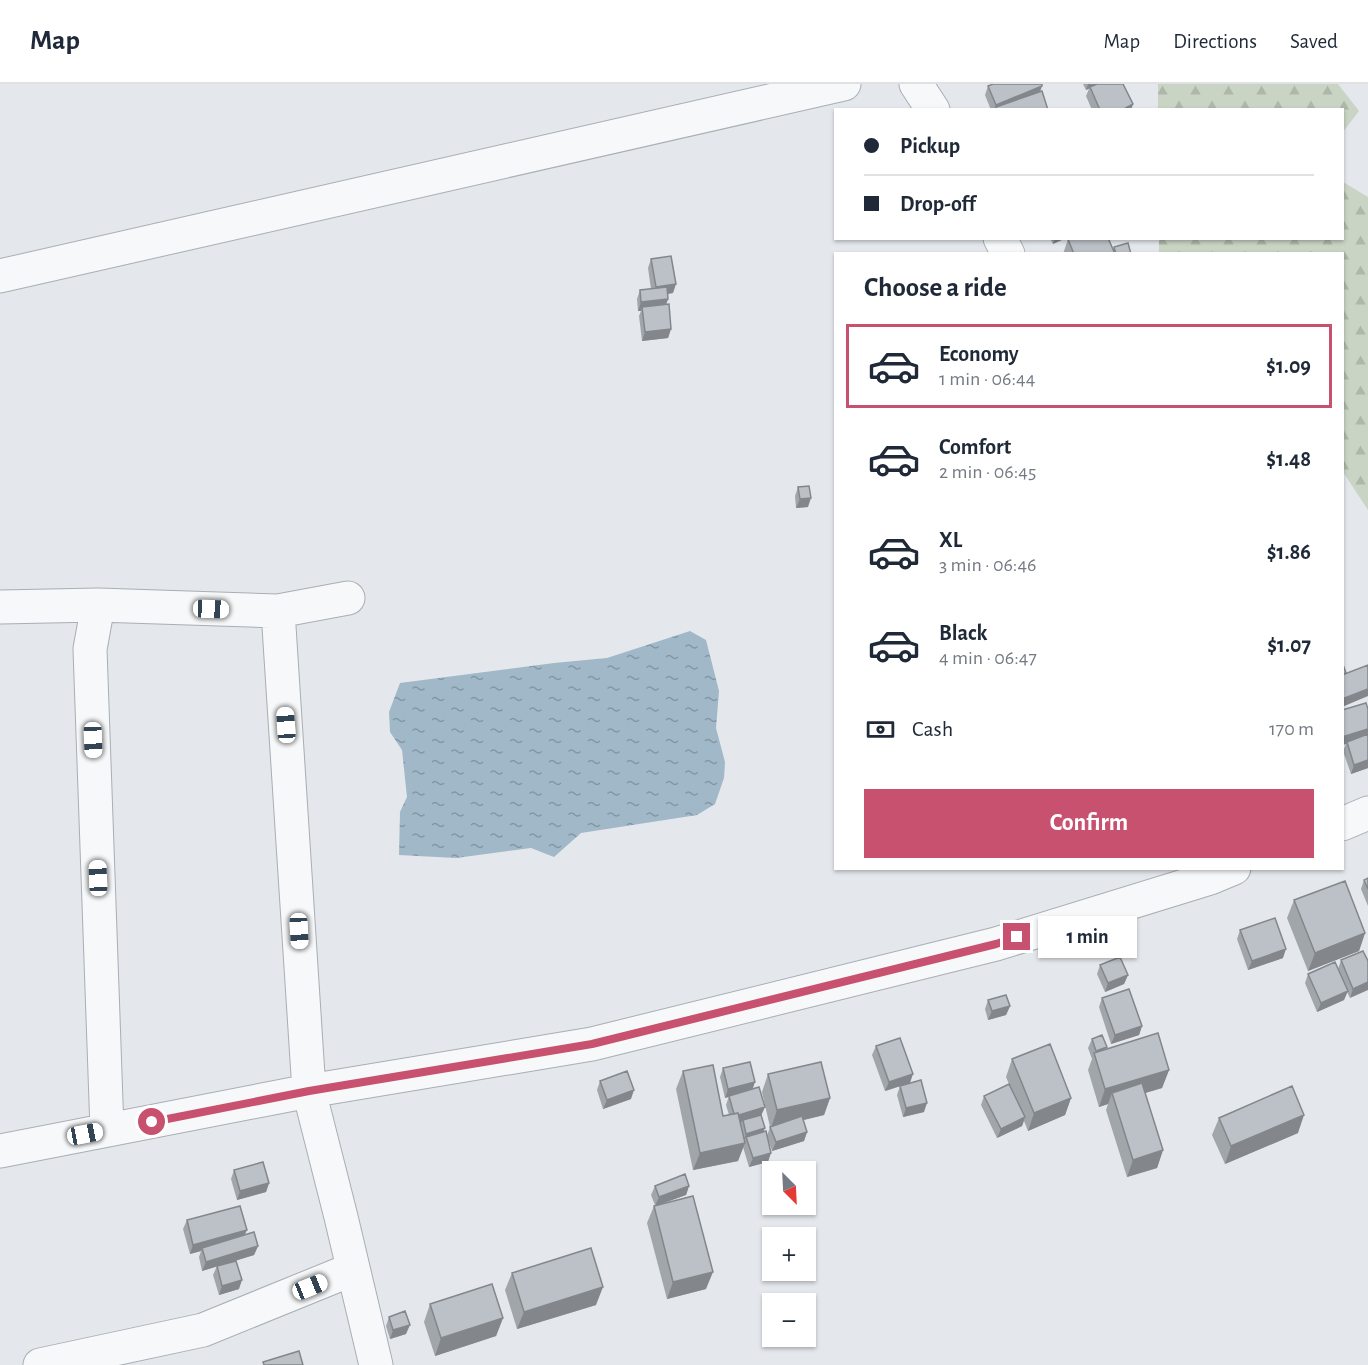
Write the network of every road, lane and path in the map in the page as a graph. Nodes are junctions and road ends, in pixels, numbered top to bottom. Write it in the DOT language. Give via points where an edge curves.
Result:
graph roads {
  1 [pos="844,84"];
  2 [pos="916,84"];
  3 [pos="932,108"];
  4 [pos="0,276"];
  5 [pos="348,598"];
  6 [pos="99,606"];
  7 [pos="0,607"];
  8 [pos="278,611"];
  9 [pos="1368,813"];
  10 [pos="1344,823"];
  11 [pos="1229,870"];
  12 [pos="309,1091"];
  13 [pos="107,1130"];
  14 [pos="0,1151"];
  15 [pos="353,1269"];
  16 [pos="40,1365"];
  17 [pos="376,1365"];
  1 -- 4 [label="street"];
  2 -- 3 [label="street"];
  5 -- 8 [label="street"];
  6 -- 7 [label="street"];
  6 -- 8 [label="street"];
  6 -- 13 [label="street" via="90,649"];
  8 -- 12 [label="street"];
  9 -- 10 [label="street"];
  11 -- 12 [label="street" via="996,944 592,1044"];
  12 -- 13 [label="street"];
  12 -- 15 [label="street"];
  13 -- 14 [label="street"];
  15 -- 16 [label="street" via="203,1330"];
  15 -- 17 [label="street"];
}
